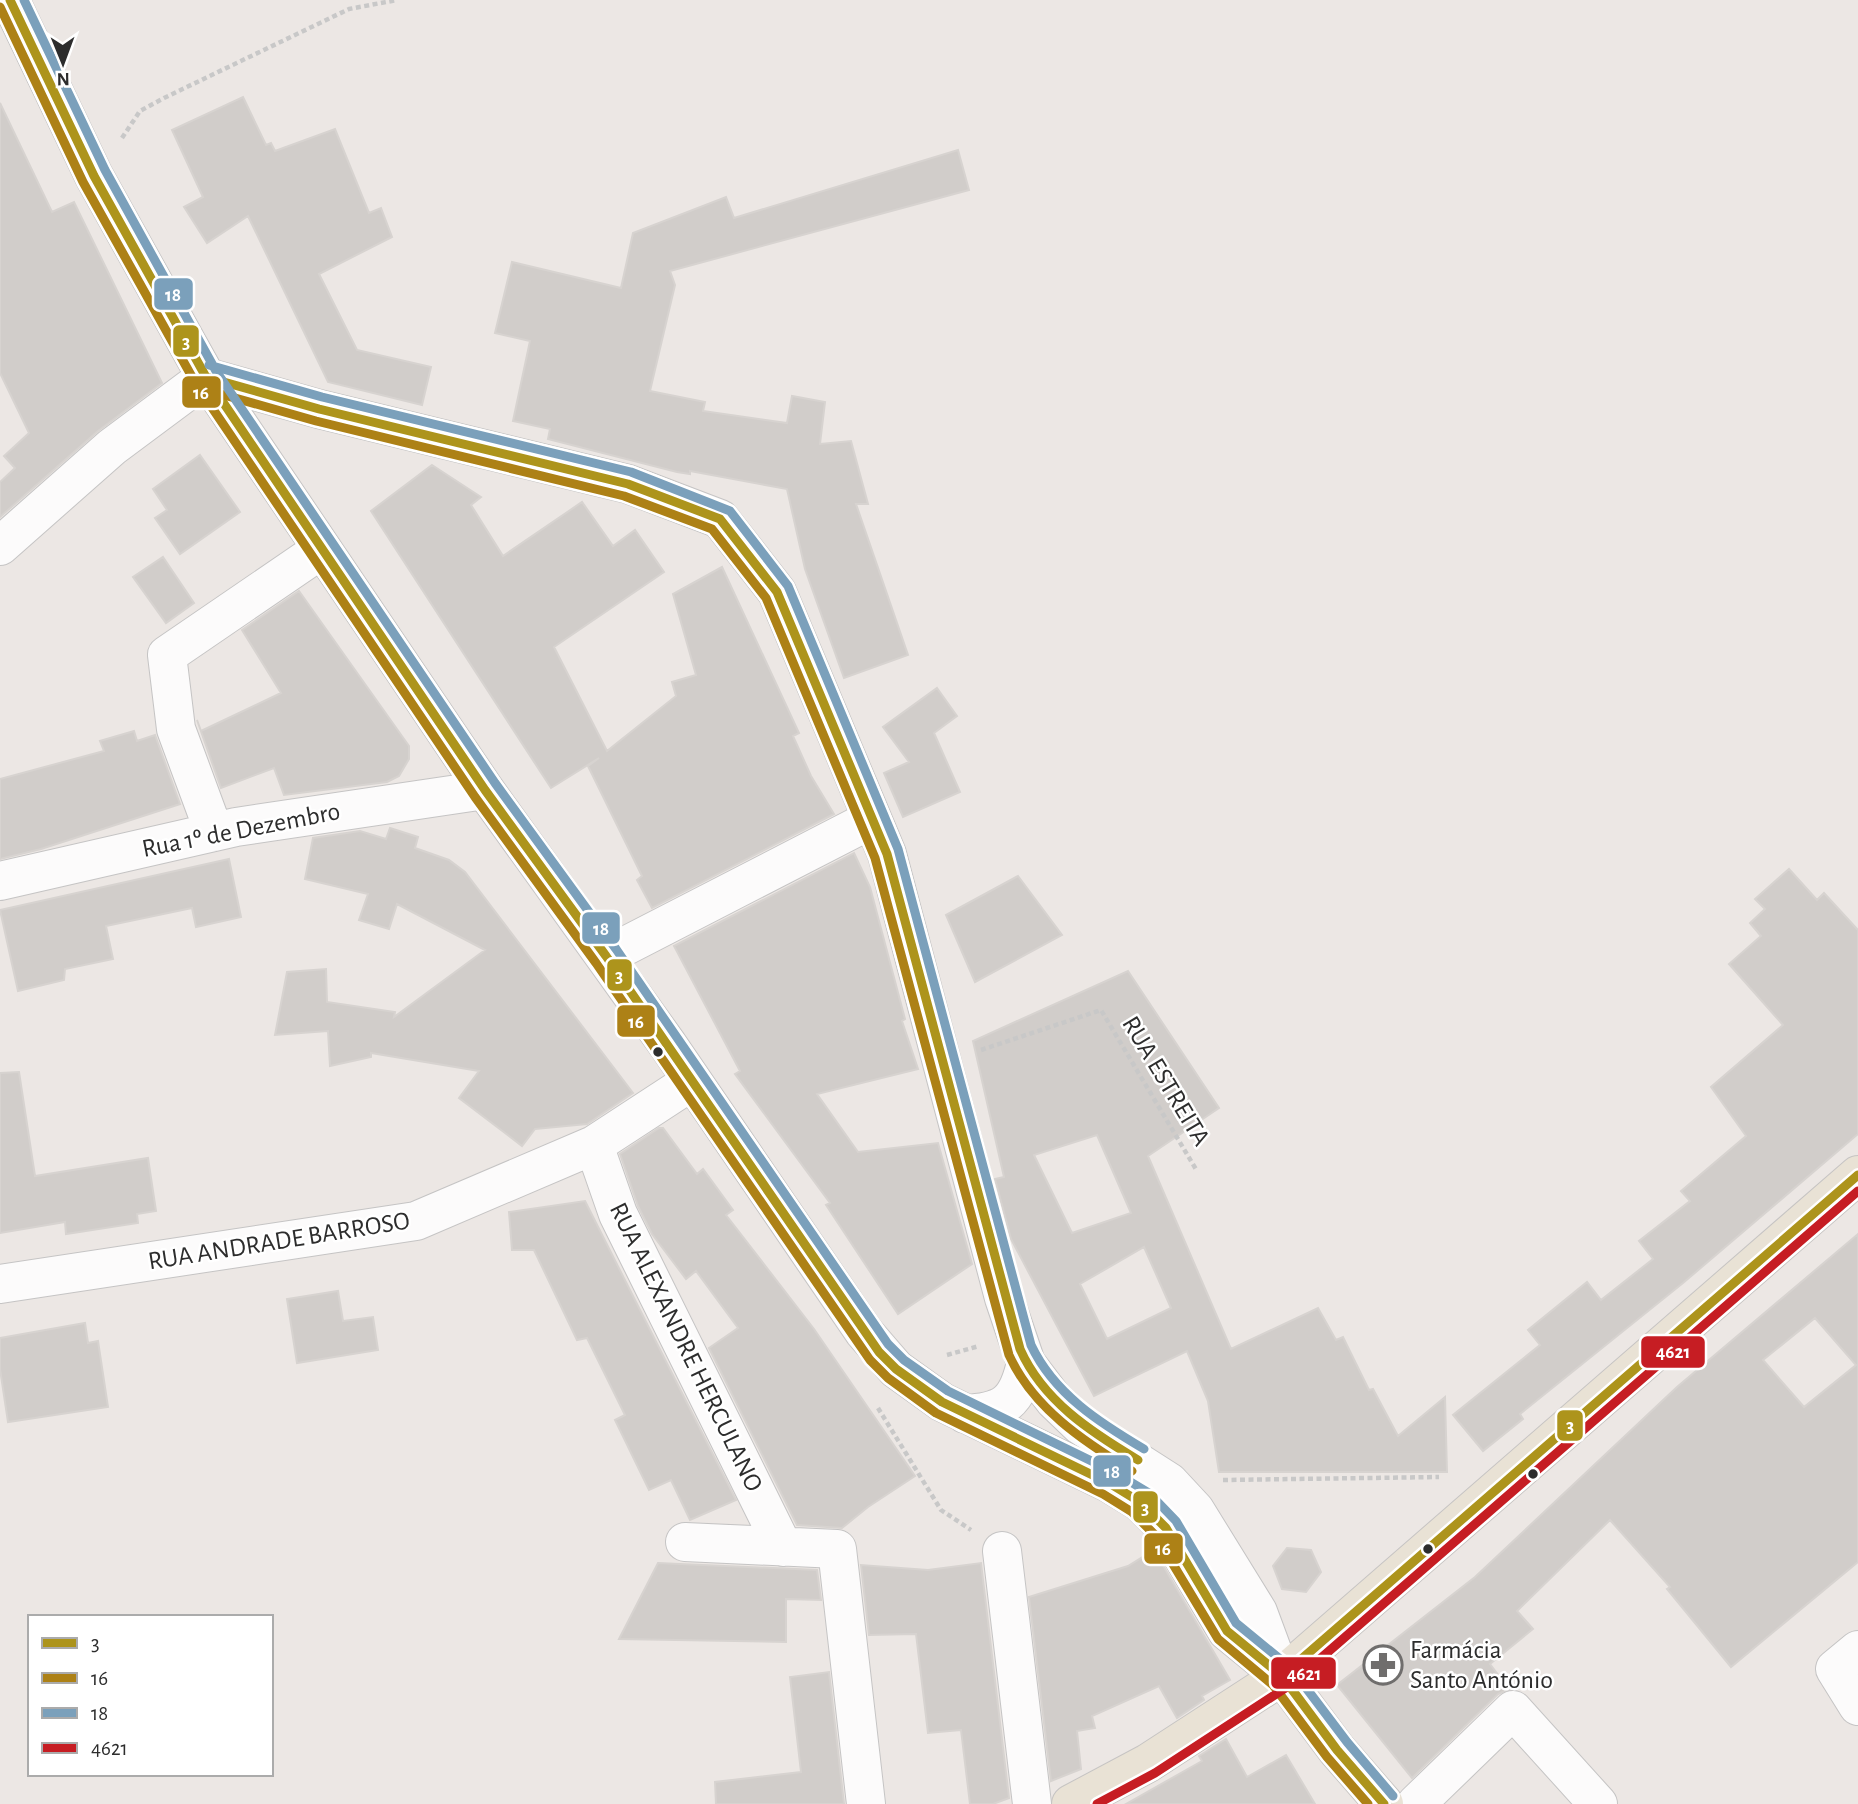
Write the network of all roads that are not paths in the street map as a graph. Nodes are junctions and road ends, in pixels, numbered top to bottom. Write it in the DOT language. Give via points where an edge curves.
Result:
graph roads {
  1 [pos="10,0"];
  2 [pos="206,377"];
  3 [pos="0,546"];
  4 [pos="322,550"];
  5 [pos="485,790"];
  6 [pos="872,819"];
  7 [pos="214,832"];
  8 [pos="0,881"];
  9 [pos="606,956"];
  10 [pos="692,1080"];
  11 [pos="594,1145"];
  12 [pos="1858,1175"];
  13 [pos="0,1284"];
  14 [pos="1026,1363"];
  15 [pos="965,1414"];
  16 [pos="685,1542"];
  17 [pos="783,1547"];
  18 [pos="1002,1551"];
  19 [pos="1858,1650"];
  20 [pos="1282,1676"];
  21 [pos="1858,1706"];
  22 [pos="866,1804"];
  23 [pos="1032,1804"];
  24 [pos="1071,1804"];
  25 [pos="1384,1804"];
  26 [pos="1416,1804"];
  27 [pos="1598,1804"];
  1 -- 2 [label="street" via="94,176"];
  2 -- 3 [label="street" via="112,447"];
  2 -- 4 [label="street"];
  2 -- 6 [label="street" via="319,410 628,484 720,519 777,592"];
  4 -- 5 [label="street"];
  4 -- 7 [label="street" via="167,655 176,729"];
  5 -- 7 [label="street, Rua 1º de Dezembro"];
  5 -- 9 [label="street"];
  6 -- 9 [label="street"];
  6 -- 14 [label="street" via="887,854 1004,1298"];
  7 -- 8 [label="street, Rua 1º de Dezembro"];
  9 -- 10 [label="street"];
  10 -- 11 [label="street, RUA ANDRADE BARROSO"];
  10 -- 15 [label="street" via="864,1332 896,1369"];
  11 -- 13 [label="street, RUA ANDRADE BARROSO" via="416,1221"];
  11 -- 17 [label="street, RUA ALEXANDRE HERCULANO" via="618,1214"];
  12 -- 20 [label="main road"];
  14 -- 15 [label="street" via="1012,1400 984,1413"];
  14 -- 20 [label="street" via="1080,1425 1169,1482 1195,1510 1258,1612"];
  15 -- 20 [label="street" via="1140,1502 1166,1528 1227,1631"];
  16 -- 17 [label="street"];
  17 -- 22 [label="street" via="837,1549"];
  18 -- 23 [label="street"];
  19 -- 21 [label="street" via="1835,1669"];
  20 -- 24 [label="main road" via="1148,1763"];
  20 -- 25 [label="main road"];
  26 -- 27 [label="street" via="1513,1710"];
}
